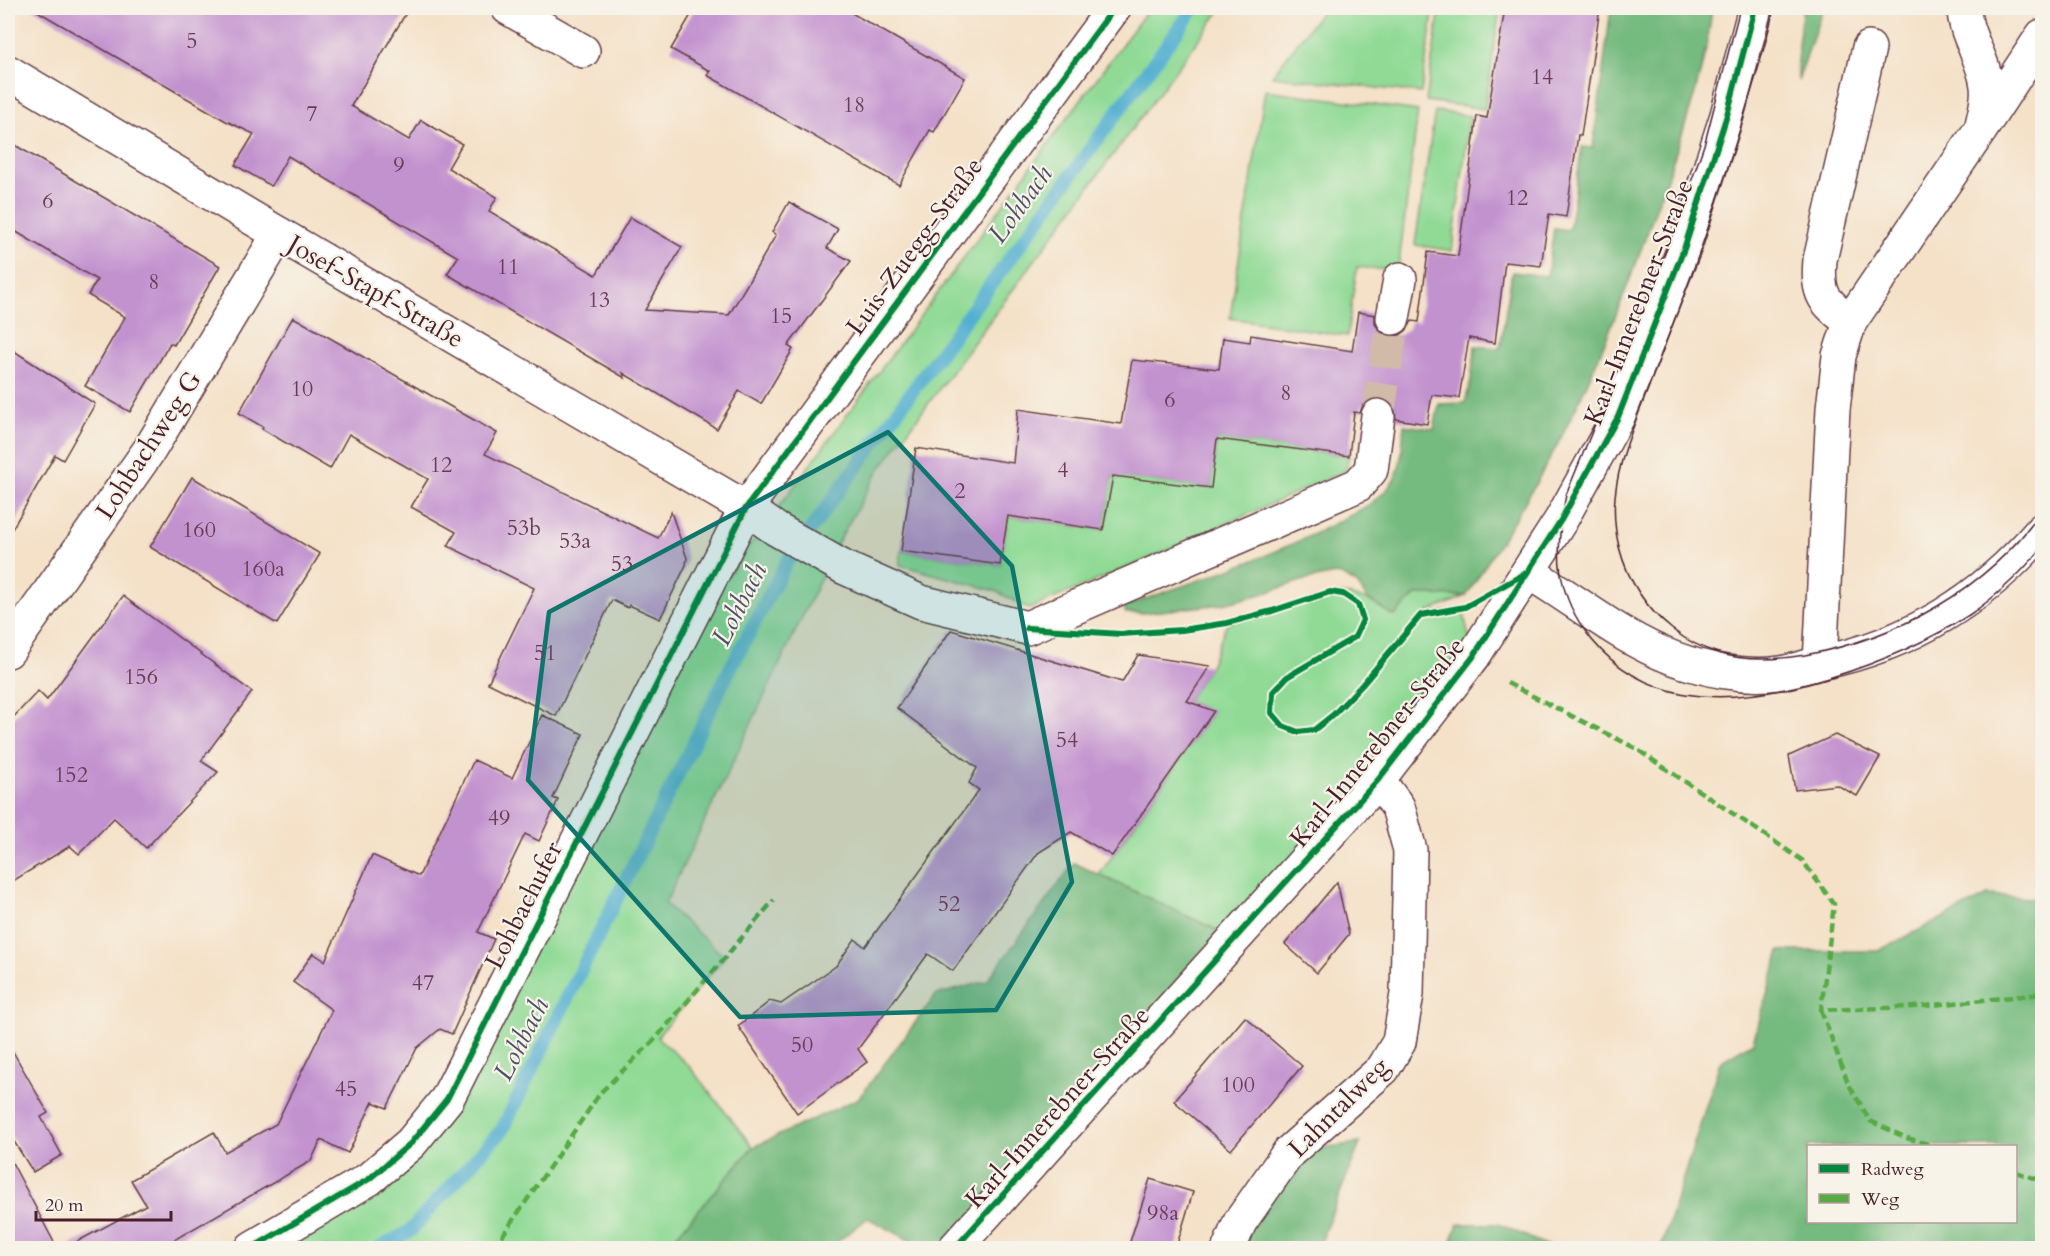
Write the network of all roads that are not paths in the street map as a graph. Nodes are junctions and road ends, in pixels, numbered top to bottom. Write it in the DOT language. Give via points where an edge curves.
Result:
graph roads {
  1 [pos="508,8"];
  2 [pos="1755,8"];
  3 [pos="1964,8"];
  4 [pos="1109,9"];
  5 [pos="2043,36"];
  6 [pos="1869,48"];
  7 [pos="583,51"];
  8 [pos="8,72"];
  9 [pos="1981,129"];
  10 [pos="279,234"];
  11 [pos="1400,279"];
  12 [pos="1393,318"];
  13 [pos="1850,322"];
  14 [pos="1378,416"];
  15 [pos="746,508"];
  16 [pos="2043,530"];
  17 [pos="1528,572"];
  18 [pos="8,651"];
  19 [pos="1820,663"];
  20 [pos="1378,780"];
  21 [pos="252,1248"];
  22 [pos="955,1248"];
  23 [pos="1229,1248"];
  1 -- 7 [label="street"];
  2 -- 17 [label="street, Karl-Innerebner-Straße" via="1685,246 1635,377 1593,463"];
  3 -- 9 [label="street" via="1964,21 1986,82 1987,104"];
  4 -- 15 [label="street, Luis-Zuegg-Straße"];
  5 -- 9 [label="street"];
  6 -- 13 [label="street" via="1819,273 1828,303"];
  8 -- 10 [label="street, Josef-Stapf-Straße"];
  9 -- 13 [label="street"];
  10 -- 15 [label="street, Josef-Stapf-Straße"];
  10 -- 18 [label="street, Lohbachweg G" via="150,449"];
  11 -- 12 [label="street"];
  13 -- 19 [label="street" via="1839,356 1833,409"];
  14 -- 15 [label="street, Josef-Stapf-Straße" via="1371,470 1358,485 1028,628 921,602 843,567"];
  15 -- 21 [label="street, Lohbachufer" via="447,1099 411,1143 369,1179"];
  16 -- 19 [label="street" via="1994,580 1959,607 1887,644"];
  17 -- 19 [label="street" via="1639,643 1698,666 1760,674"];
  17 -- 20 [label="street, Karl-Innerebner-Straße" via="1473,657"];
  20 -- 22 [label="street, Karl-Innerebner-Straße"];
  20 -- 23 [label="street, Lahntalweg" via="1398,807 1410,850 1407,994 1399,1042 1383,1069 1289,1152 1240,1222"];
}
